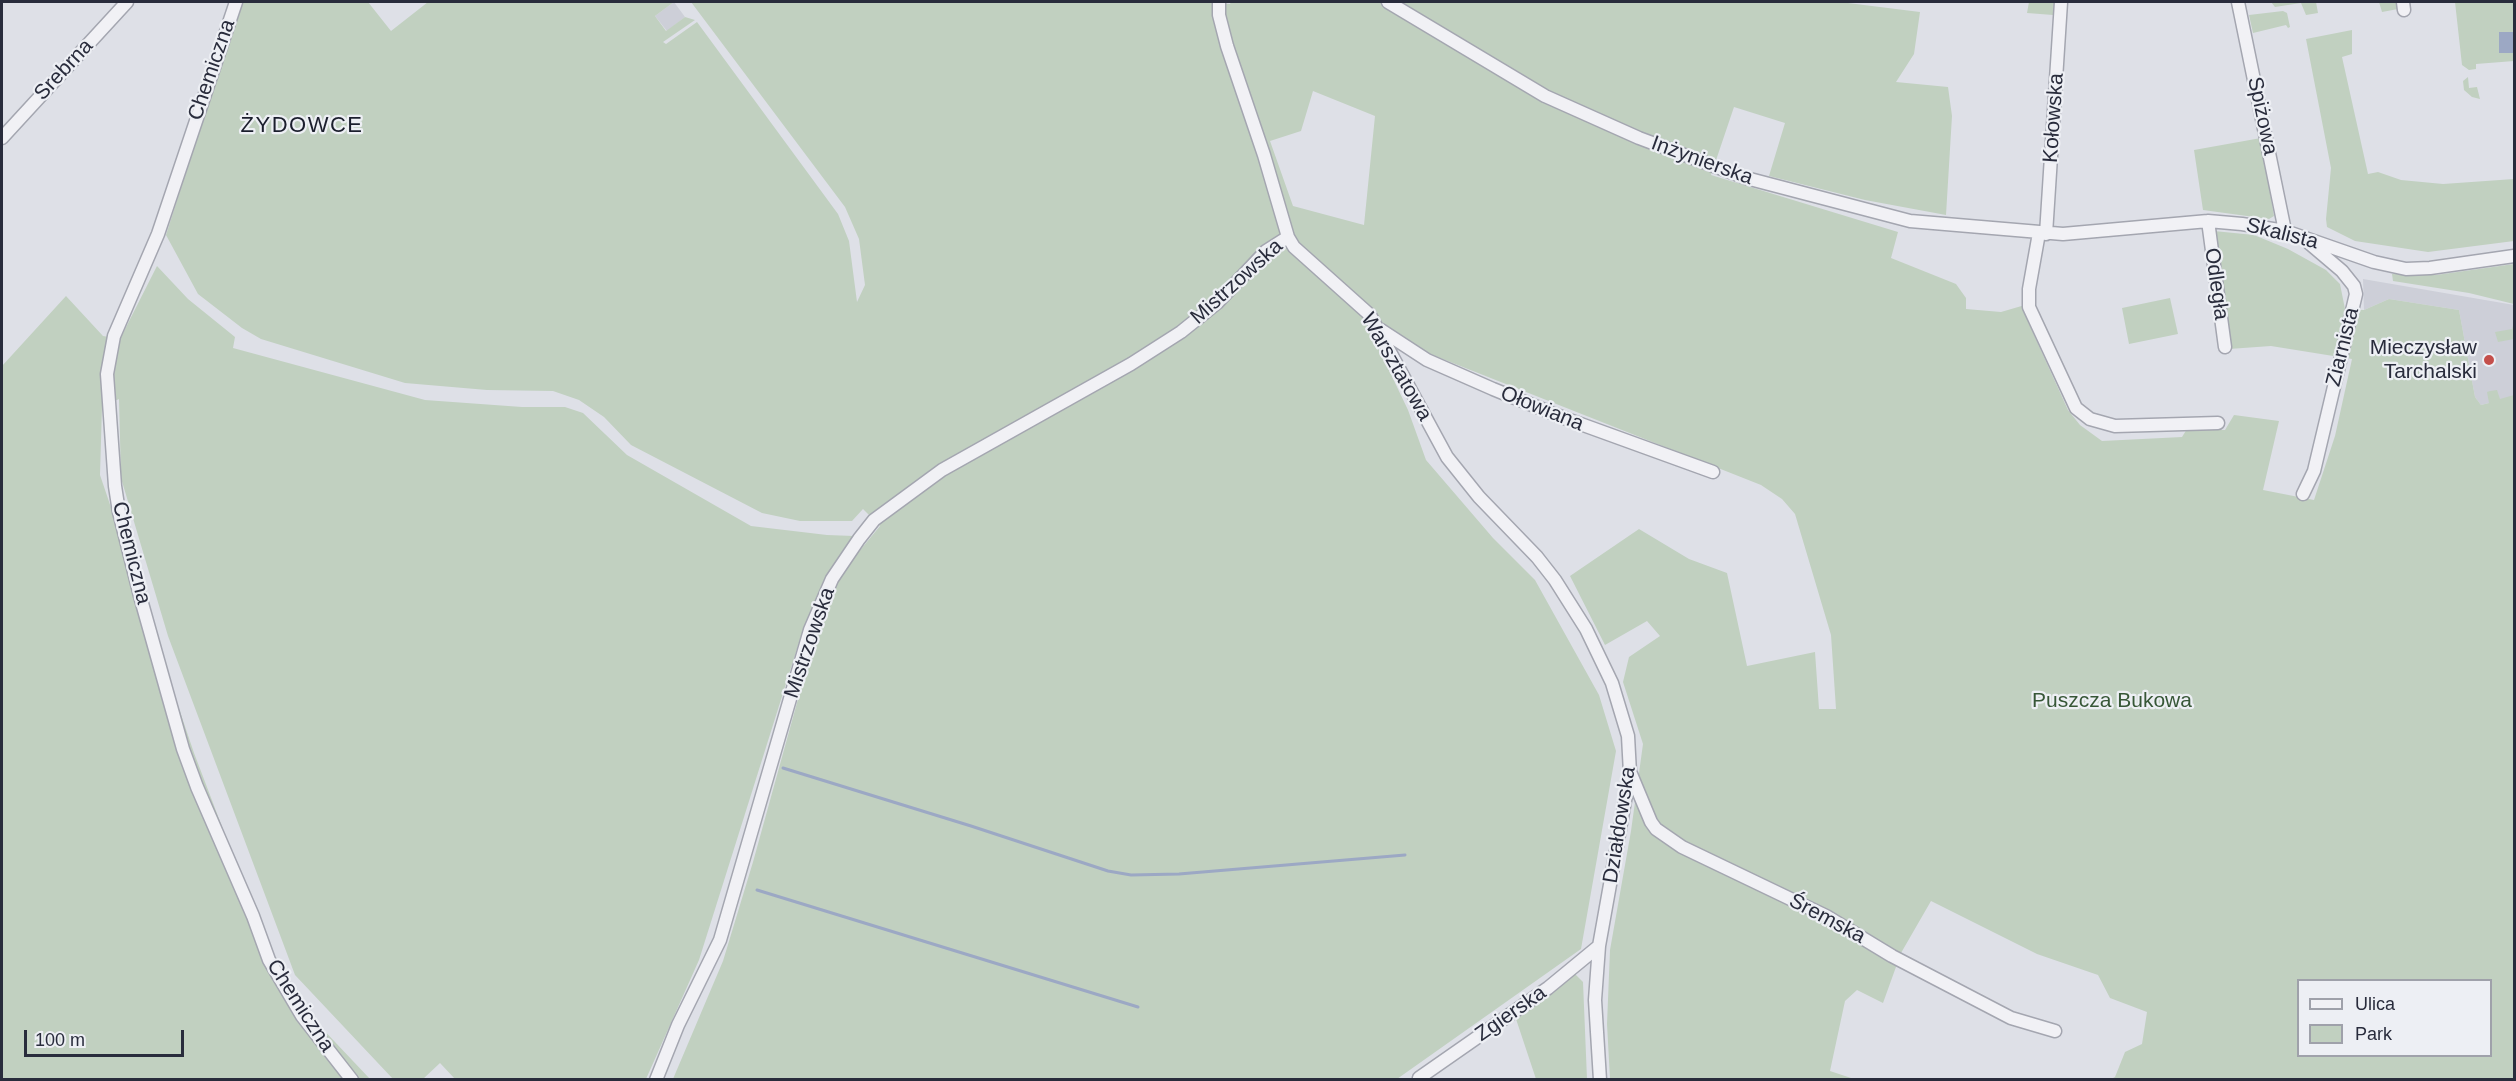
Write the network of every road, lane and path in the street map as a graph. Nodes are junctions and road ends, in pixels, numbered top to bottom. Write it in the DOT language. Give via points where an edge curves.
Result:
graph roads {
  1 [pos="127,2"];
  2 [pos="236,2"];
  3 [pos="1219,2"];
  4 [pos="1388,2"];
  5 [pos="2061,2"];
  6 [pos="2238,2"];
  7 [pos="2,138"];
  8 [pos="2208,221"];
  9 [pos="2285,231"];
  10 [pos="2042,233"];
  11 [pos="1288,237"];
  12 [pos="2514,256"];
  13 [pos="1380,329"];
  14 [pos="2225,347"];
  15 [pos="2218,423"];
  16 [pos="1713,471"];
  17 [pos="2303,494"];
  18 [pos="1537,557"];
  19 [pos="1630,773"];
  20 [pos="1599,946"];
  21 [pos="2055,1031"];
  22 [pos="1419,1078"];
  23 [pos="352,1080"];
  24 [pos="656,1080"];
  25 [pos="1600,1080"];
  1 -- 7 [label="street, Srebrna"];
  2 -- 23 [label="street, Chemiczna" via="158,234 114,336 107,374 115,486 132,566 197,787 269,960 302,1016"];
  3 -- 11 [label="street, Warsztatowa" via="1227,46"];
  4 -- 10 [label="street, Inżynierska" via="1545,96 1639,138 1735,174 1910,221"];
  5 -- 10 [label="street, Kołowska"];
  6 -- 9 [label="street, Spiżowa"];
  8 -- 9 [label="street, Skalista"];
  8 -- 10 [label="street, Skalista"];
  8 -- 14 [label="street, Odległa"];
  9 -- 12 [label="street, Skalista" via="2374,262 2406,268"];
  9 -- 17 [label="street, Ziarnista" via="2308,242 2332,262 2354,286 2356,294 2314,471"];
  10 -- 15 [label="street, Kołowska" via="2030,282 2029,307 2076,408 2090,419 2115,426"];
  11 -- 13 [label="street, Warsztatowa" via="1305,258 1360,304"];
  11 -- 24 [label="street, Mistrzowska" via="1266,251 1218,303 1181,332 933,476 874,520 859,539 832,579 810,630 720,940"];
  13 -- 16 [label="street, Ołowiana" via="1427,360 1493,389"];
  13 -- 18 [label="street, Warsztatowa" via="1447,457"];
  18 -- 19 [label="street, Działdowska" via="1569,601 1612,683 1628,736"];
  19 -- 20 [label="street, Działdowska"];
  19 -- 21 [label="street, Śremska" via="1651,822 1682,847 1826,916 1892,956 2011,1017"];
  20 -- 22 [label="street, Zgierska" via="1548,988"];
  20 -- 25 [label="street, Działdowska" via="1595,1000"];
}
